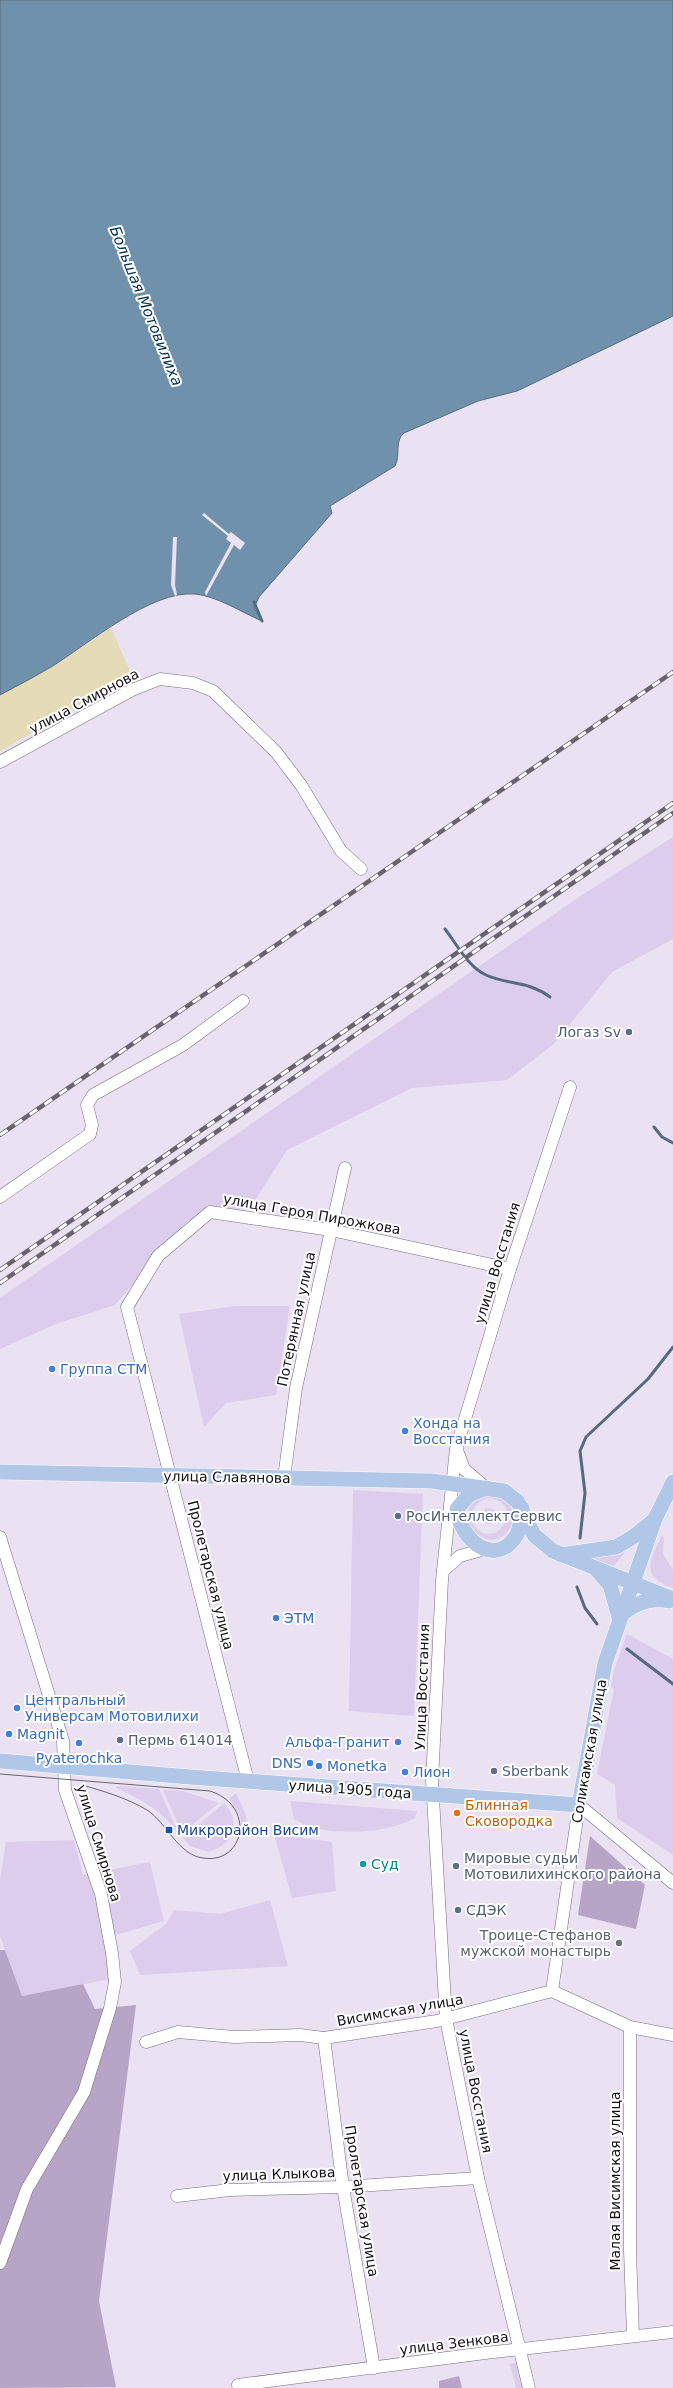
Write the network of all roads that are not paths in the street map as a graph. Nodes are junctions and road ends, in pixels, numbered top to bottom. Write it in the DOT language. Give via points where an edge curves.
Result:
graph roads {
  1 [pos="0,762"];
  2 [pos="361,869"];
  3 [pos="243,1001"];
  4 [pos="570,1087"];
  5 [pos="345,1168"];
  6 [pos="0,1196"];
  7 [pos="331,1230"];
  8 [pos="510,1269"];
  9 [pos="127,1307"];
  10 [pos="456,1449"];
  11 [pos="0,1472"];
  12 [pos="171,1476"];
  13 [pos="284,1478"];
  14 [pos="673,1482"];
  15 [pos="453,1483"];
  16 [pos="486,1488"];
  17 [pos="522,1507"];
  18 [pos="457,1509"];
  19 [pos="655,1519"];
  20 [pos="0,1537"];
  21 [pos="485,1549"];
  22 [pos="444,1550"];
  23 [pos="560,1555"];
  24 [pos="592,1568"];
  25 [pos="442,1575"];
  26 [pos="631,1582"];
  27 [pos="673,1600"];
  28 [pos="619,1617"];
  29 [pos="0,1761"];
  30 [pos="64,1766"];
  31 [pos="248,1781"];
  32 [pos="432,1795"];
  33 [pos="579,1805"];
  34 [pos="673,1883"];
  35 [pos="552,1991"];
  36 [pos="446,2019"];
  37 [pos="630,2027"];
  38 [pos="673,2035"];
  39 [pos="324,2038"];
  40 [pos="146,2042"];
  41 [pos="478,2178"];
  42 [pos="343,2187"];
  43 [pos="177,2196"];
  44 [pos="0,2263"];
  45 [pos="673,2332"];
  46 [pos="633,2336"];
  47 [pos="520,2350"];
  48 [pos="374,2368"];
  49 [pos="238,2385"];
  50 [pos="529,2388"];
  1 -- 2 [label="street, улица Смирнова" via="132,690 160,679 192,684 213,691 276,752 301,786 341,851"];
  3 -- 6 [label="street" via="183,1045 93,1095 87,1105 92,1125 90,1134"];
  4 -- 8 [label="street, улица Восстания"];
  5 -- 7 [label="street, Потерянная улица"];
  7 -- 8 [label="street, улица Героя Пирожкова"];
  7 -- 9 [label="street, улица Героя Пирожкова" via="210,1212 158,1256"];
  7 -- 13 [label="street, Потерянная улица" via="296,1388"];
  8 -- 10 [label="street, улица Восстания"];
  9 -- 12 [label="street, Пролетарская улица"];
  10 -- 15 [label="street, улица Восстания"];
  10 -- 16 [label="street" via="464,1469"];
  11 -- 12 [label="main road, улица Славянова"];
  12 -- 13 [label="main road, улица Славянова"];
  12 -- 31 [label="street, Пролетарская улица"];
  13 -- 15 [label="main road, улица Славянова"];
  14 -- 19 [label="main road, Соликамская улица"];
  15 -- 16 [label="main road, улица Славянова"];
  15 -- 18 [label="street" via="458,1494"];
  15 -- 22 [label="street"];
  16 -- 17 [label="main road" via="504,1491"];
  16 -- 18 [label="main road" via="468,1495"];
  17 -- 21 [label="main road" via="520,1528 511,1542 503,1547"];
  17 -- 23 [label="main road" via="534,1535"];
  18 -- 21 [label="main road" via="458,1522 468,1538"];
  18 -- 22 [label="street"];
  19 -- 23 [label="main road, Соликамская улица" via="616,1547"];
  19 -- 26 [label="main road, Соликамская улица"];
  20 -- 30 [label="street, улица Смирнова" via="63,1741"];
  21 -- 25 [label="street" via="460,1556"];
  22 -- 25 [label="street, Улица Восстания"];
  23 -- 24 [label="main road"];
  24 -- 26 [label="main road"];
  24 -- 28 [label="main road" via="600,1572 610,1584"];
  25 -- 32 [label="street, Улица Восстания"];
  26 -- 27 [label="main road"];
  26 -- 28 [label="main road, Соликамская улица"];
  27 -- 28 [label="main road" via="645,1601 626,1610"];
  28 -- 33 [label="main road, Соликамская улица" via="603,1670"];
  29 -- 30 [label="main road, улица 1905 года"];
  30 -- 31 [label="main road, улица 1905 года"];
  30 -- 44 [label="street, улица Смирнова" via="65,1790 100,1894 115,1982 110,2008 84,2092 27,2189"];
  31 -- 32 [label="main road, улица 1905 года"];
  32 -- 33 [label="main road, улица 1905 года"];
  32 -- 36 [label="street, улица Восстания"];
  33 -- 34 [label="street"];
  33 -- 35 [label="street, Соликамская улица"];
  35 -- 36 [label="street, Висимская улица"];
  35 -- 37 [label="street"];
  36 -- 39 [label="street, Висимская улица"];
  36 -- 41 [label="street, улица Восстания"];
  37 -- 38 [label="street"];
  37 -- 46 [label="street, Малая Висимская улица" via="630,2250"];
  39 -- 40 [label="street, Висимская улица" via="300,2035 234,2037 178,2032"];
  39 -- 42 [label="street, Пролетарская улица"];
  41 -- 42 [label="street, улица Клыкова"];
  41 -- 47 [label="street, улица Восстания"];
  42 -- 43 [label="street, улица Клыкова" via="230,2190"];
  42 -- 48 [label="street, Пролетарская улица"];
  45 -- 46 [label="street, улица Зенкова"];
  46 -- 47 [label="street, улица Зенкова"];
  47 -- 48 [label="street, улица Зенкова"];
  47 -- 50 [label="street, улица Восстания"];
  48 -- 49 [label="street, улица Зенкова"];
}
